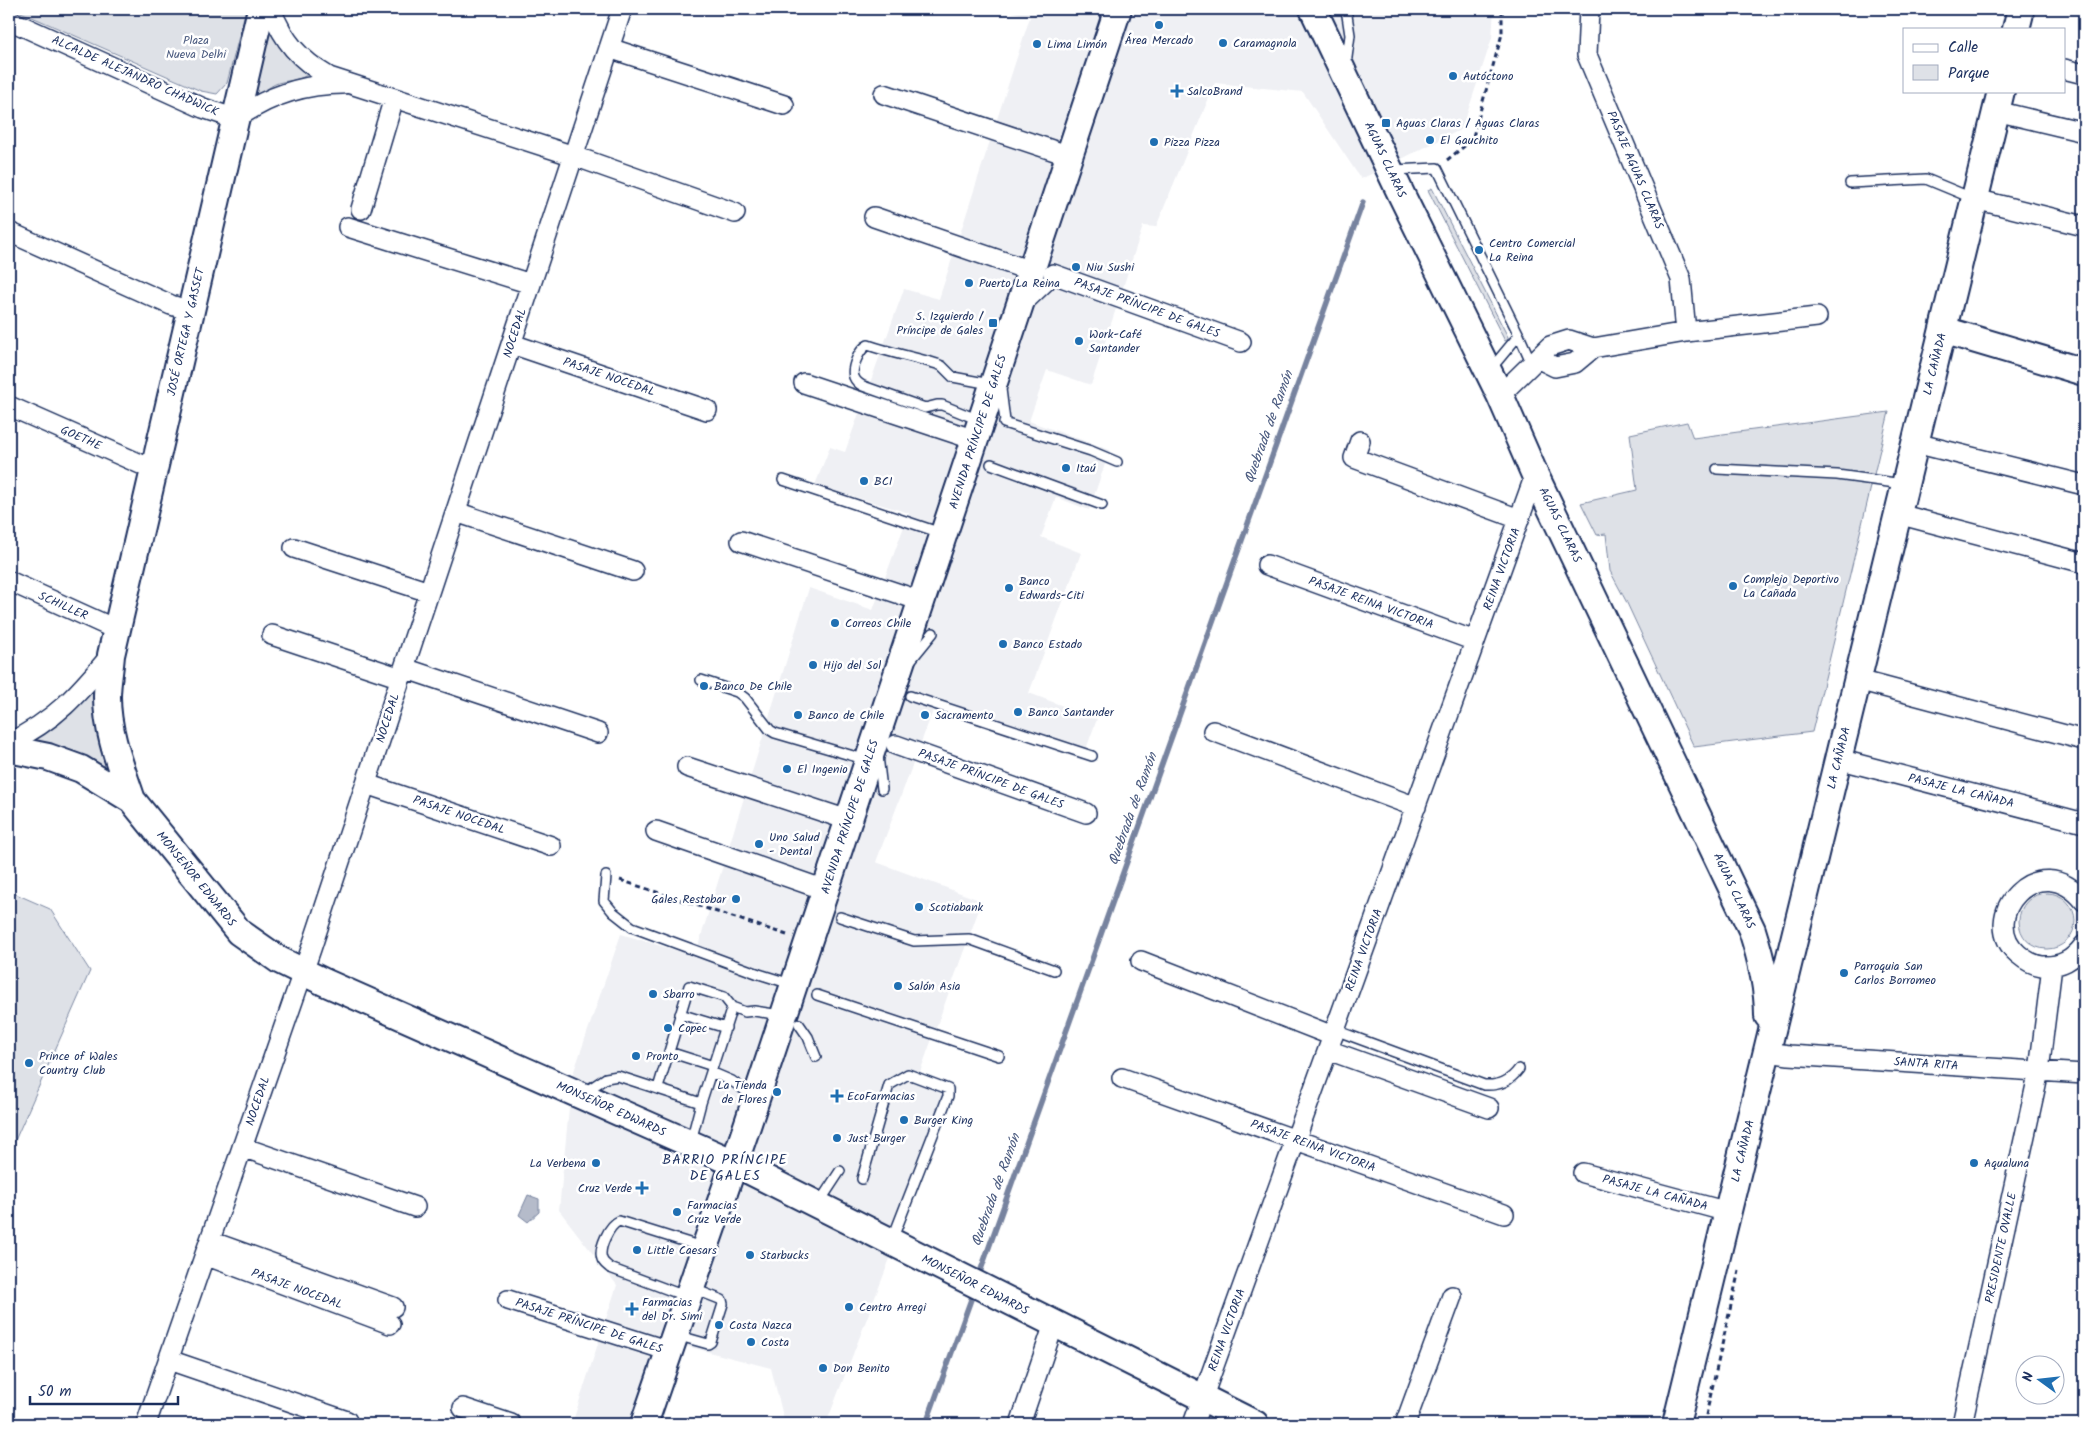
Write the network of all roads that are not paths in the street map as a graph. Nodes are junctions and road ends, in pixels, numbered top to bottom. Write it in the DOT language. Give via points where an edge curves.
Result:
graph roads {
  1 [pos="261,9"];
  2 [pos="271,9"];
  3 [pos="622,9"];
  4 [pos="1118,9"];
  5 [pos="1313,9"];
  6 [pos="1346,9"];
  7 [pos="1589,9"];
  8 [pos="2021,9"];
  9 [pos="9,20"];
  10 [pos="2016,28"];
  11 [pos="610,48"];
  12 [pos="2066,70"];
  13 [pos="1344,74"];
  14 [pos="2084,74"];
  15 [pos="347,84"];
  16 [pos="884,94"];
  17 [pos="394,98"];
  18 [pos="1999,101"];
  19 [pos="784,105"];
  20 [pos="236,119"];
  21 [pos="2084,132"];
  22 [pos="574,156"];
  23 [pos="1070,156"];
  24 [pos="1390,170"];
  25 [pos="1850,183"];
  26 [pos="1975,199"];
  27 [pos="361,209"];
  28 [pos="735,213"];
  29 [pos="874,217"];
  30 [pos="2084,226"];
  31 [pos="348,227"];
  32 [pos="9,232"];
  33 [pos="1044,277"];
  34 [pos="531,284"];
  35 [pos="191,311"];
  36 [pos="1817,317"];
  37 [pos="1943,330"];
  38 [pos="1686,332"];
  39 [pos="1519,335"];
  40 [pos="1241,342"];
  41 [pos="512,344"];
  42 [pos="1536,362"];
  43 [pos="1489,372"];
  44 [pos="2084,372"];
  45 [pos="996,377"];
  46 [pos="804,383"];
  47 [pos="1500,395"];
  48 [pos="9,406"];
  49 [pos="707,410"];
  50 [pos="991,426"];
  51 [pos="1360,442"];
  52 [pos="1915,443"];
  53 [pos="1117,462"];
  54 [pos="991,464"];
  55 [pos="1716,469"];
  56 [pos="154,470"];
  57 [pos="1535,475"];
  58 [pos="783,480"];
  59 [pos="1905,485"];
  60 [pos="2084,485"];
  61 [pos="1102,504"];
  62 [pos="456,512"];
  63 [pos="1898,514"];
  64 [pos="1519,520"];
  65 [pos="944,534"];
  66 [pos="741,540"];
  67 [pos="294,548"];
  68 [pos="2084,563"];
  69 [pos="1267,564"];
  70 [pos="633,571"];
  71 [pos="9,581"];
  72 [pos="430,592"];
  73 [pos="921,601"];
  74 [pos="117,630"];
  75 [pos="933,633"];
  76 [pos="272,635"];
  77 [pos="1475,641"];
  78 [pos="111,654"];
  79 [pos="402,673"];
  80 [pos="702,680"];
  81 [pos="1858,680"];
  82 [pos="903,687"];
  83 [pos="1212,731"];
  84 [pos="598,733"];
  85 [pos="2084,740"];
  86 [pos="9,743"];
  87 [pos="9,749"];
  88 [pos="879,750"];
  89 [pos="1092,756"];
  90 [pos="1838,759"];
  91 [pos="687,767"];
  92 [pos="366,784"];
  93 [pos="882,789"];
  94 [pos="132,800"];
  95 [pos="1416,806"];
  96 [pos="1086,813"];
  97 [pos="848,820"];
  98 [pos="2084,823"];
  99 [pos="656,831"];
  100 [pos="551,846"];
  101 [pos="606,876"];
  102 [pos="825,890"];
  103 [pos="2084,901"];
  104 [pos="840,917"];
  105 [pos="1799,920"];
  106 [pos="1752,930"];
  107 [pos="2084,945"];
  108 [pos="1140,961"];
  109 [pos="2052,966"];
  110 [pos="1054,970"];
  111 [pos="303,973"];
  112 [pos="805,990"];
  113 [pos="732,1008"];
  114 [pos="680,1014"];
  115 [pos="791,1019"];
  116 [pos="726,1028"];
  117 [pos="1332,1039"];
  118 [pos="669,1052"];
  119 [pos="1768,1052"];
  120 [pos="999,1056"];
  121 [pos="816,1057"];
  122 [pos="712,1069"];
  123 [pos="1519,1069"];
  124 [pos="2039,1071"];
  125 [pos="2084,1074"];
  126 [pos="1122,1078"];
  127 [pos="658,1088"];
  128 [pos="578,1094"];
  129 [pos="756,1099"];
  130 [pos="701,1104"];
  131 [pos="1489,1108"];
  132 [pos="1295,1140"];
  133 [pos="690,1144"];
  134 [pos="242,1147"];
  135 [pos="734,1163"];
  136 [pos="840,1171"];
  137 [pos="1582,1173"];
  138 [pos="862,1179"];
  139 [pos="818,1206"];
  140 [pos="414,1207"];
  141 [pos="1728,1212"];
  142 [pos="1504,1214"];
  143 [pos="891,1243"];
  144 [pos="207,1248"];
  145 [pos="705,1248"];
  146 [pos="689,1293"];
  147 [pos="1452,1296"];
  148 [pos="508,1300"];
  149 [pos="391,1315"];
  150 [pos="1054,1324"];
  151 [pos="672,1343"];
  152 [pos="169,1360"];
  153 [pos="1202,1398"];
  154 [pos="463,1408"];
  155 [pos="347,1422"];
  156 [pos="148,1424"];
  157 [pos="510,1424"];
  158 [pos="644,1424"];
  159 [pos="1020,1424"];
  160 [pos="1193,1424"];
  161 [pos="1255,1424"];
  162 [pos="1405,1424"];
  163 [pos="1676,1424"];
  164 [pos="1962,1424"];
  1 -- 20 [label="street, JOSÉ ORTEGA Y GASSET"];
  2 -- 15 [label="street" via="279,28 298,56 313,68"];
  3 -- 11 [label="street, NOCEDAL"];
  4 -- 23 [label="street, AVENIDA PRÍNCIPE DE GALES"];
  5 -- 13 [label="street, AGUAS CLARAS"];
  6 -- 13 [label="lane" via="1350,48"];
  7 -- 38 [label="street, PASAJE AGUAS CLARAS" via="1586,55 1682,279"];
  8 -- 10 [label="street"];
  9 -- 20 [label="street, ALCALDE ALEJANDRO CHADWICK" via="203,108"];
  11 -- 19 [label="street"];
  11 -- 22 [label="street, NOCEDAL"];
  12 -- 14 [label="street"];
  13 -- 24 [label="street, AGUAS CLARAS"];
  15 -- 17 [label="street"];
  15 -- 20 [label="street" via="307,86 288,91 252,107"];
  16 -- 23 [label="street"];
  17 -- 22 [label="street"];
  17 -- 27 [label="street"];
  18 -- 21 [label="street"];
  18 -- 26 [label="street, LA CAÑADA"];
  20 -- 35 [label="street, JOSÉ ORTEGA Y GASSET"];
  22 -- 28 [label="street"];
  22 -- 34 [label="street, NOCEDAL"];
  23 -- 33 [label="street, AVENIDA PRÍNCIPE DE GALES"];
  24 -- 39 [label="lane" via="1437,168"];
  24 -- 43 [label="street, AGUAS CLARAS"];
  25 -- 26 [label="lane" via="1926,179"];
  26 -- 30 [label="street"];
  26 -- 37 [label="street, LA CAÑADA"];
  29 -- 33 [label="street, PASAJE PRÍNCIPE DE GALES"];
  31 -- 34 [label="street"];
  32 -- 35 [label="street"];
  33 -- 40 [label="street, PASAJE PRÍNCIPE DE GALES"];
  33 -- 45 [label="street, AVENIDA PRÍNCIPE DE GALES" via="1018,312"];
  34 -- 41 [label="street, NOCEDAL"];
  35 -- 56 [label="street, JOSÉ ORTEGA Y GASSET"];
  36 -- 38 [label="street"];
  37 -- 44 [label="street"];
  37 -- 52 [label="street, LA CAÑADA"];
  38 -- 42 [label="street" via="1598,346 1575,363 1555,367"];
  39 -- 42 [label="lane"];
  39 -- 43 [label="lane"];
  41 -- 49 [label="street, PASAJE NOCEDAL"];
  41 -- 62 [label="street, NOCEDAL"];
  42 -- 47 [label="street"];
  43 -- 47 [label="street, AGUAS CLARAS"];
  45 -- 50 [label="street, AVENIDA PRÍNCIPE DE GALES"];
  45 -- 50 [label="lane" via="953,377 937,364 868,345 860,352 853,375 863,386 926,408 942,405"];
  46 -- 50 [label="street"];
  47 -- 57 [label="street, AGUAS CLARAS"];
  48 -- 56 [label="street, GOETHE"];
  50 -- 53 [label="lane" via="1091,451"];
  50 -- 65 [label="street, AVENIDA PRÍNCIPE DE GALES"];
  51 -- 64 [label="street" via="1354,458"];
  52 -- 59 [label="street, LA CAÑADA"];
  52 -- 60 [label="street"];
  54 -- 61 [label="lane"];
  55 -- 59 [label="lane" via="1837,475"];
  56 -- 74 [label="street, JOSÉ ORTEGA Y GASSET"];
  57 -- 64 [label="street, REINA VICTORIA"];
  57 -- 106 [label="street, AGUAS CLARAS"];
  58 -- 65 [label="lane"];
  59 -- 63 [label="street, LA CAÑADA"];
  62 -- 70 [label="street"];
  62 -- 72 [label="street, NOCEDAL"];
  63 -- 68 [label="street"];
  63 -- 81 [label="street, LA CAÑADA"];
  64 -- 77 [label="street, REINA VICTORIA"];
  65 -- 73 [label="street, AVENIDA PRÍNCIPE DE GALES"];
  66 -- 73 [label="street"];
  67 -- 72 [label="street"];
  69 -- 77 [label="street, PASAJE REINA VICTORIA"];
  71 -- 74 [label="street, SCHILLER"];
  72 -- 79 [label="street, NOCEDAL"];
  73 -- 82 [label="street, AVENIDA PRÍNCIPE DE GALES"];
  74 -- 78 [label="street, JOSÉ ORTEGA Y GASSET"];
  75 -- 82 [label="lane"];
  76 -- 79 [label="street"];
  77 -- 95 [label="street, REINA VICTORIA"];
  78 -- 86 [label="street, JOSÉ ORTEGA Y GASSET" via="63,710 32,732"];
  78 -- 94 [label="street, JOSÉ ORTEGA Y GASSET" via="107,697 109,724"];
  79 -- 84 [label="street"];
  79 -- 92 [label="street, NOCEDAL"];
  80 -- 88 [label="lane" via="737,692 775,733"];
  81 -- 85 [label="street"];
  81 -- 90 [label="street, LA CAÑADA"];
  82 -- 88 [label="street, AVENIDA PRÍNCIPE DE GALES"];
  82 -- 89 [label="lane"];
  83 -- 95 [label="street"];
  87 -- 94 [label="street, MONSEÑOR EDWARDS" via="48,757 81,769"];
  88 -- 93 [label="lane"];
  88 -- 96 [label="street, PASAJE PRÍNCIPE DE GALES"];
  88 -- 97 [label="street, AVENIDA PRÍNCIPE DE GALES"];
  90 -- 98 [label="street, PASAJE LA CAÑADA"];
  90 -- 105 [label="street, LA CAÑADA"];
  91 -- 97 [label="street"];
  92 -- 100 [label="street, PASAJE NOCEDAL"];
  92 -- 111 [label="street, NOCEDAL"];
  94 -- 111 [label="street, MONSEÑOR EDWARDS" via="239,932"];
  95 -- 117 [label="street, REINA VICTORIA"];
  97 -- 102 [label="street, AVENIDA PRÍNCIPE DE GALES"];
  99 -- 102 [label="street"];
  101 -- 112 [label="lane" via="604,901 632,927"];
  102 -- 112 [label="street, AVENIDA PRÍNCIPE DE GALES"];
  103 -- 109 [label="street" via="2064,883 2050,880 2023,888 2006,910 2004,925 2014,951 2038,966"];
  104 -- 110 [label="lane" via="914,941 970,940"];
  105 -- 106 [label="street" via="1779,935 1765,935"];
  105 -- 119 [label="street, LA CAÑADA"];
  106 -- 119 [label="street, AGUAS CLARAS" via="1763,965 1768,998"];
  107 -- 109 [label="street" via="2066,962"];
  108 -- 117 [label="street"];
  109 -- 124 [label="street, PRESIDENTE OVALLE"];
  111 -- 128 [label="street, MONSEÑOR EDWARDS"];
  111 -- 134 [label="street, NOCEDAL"];
  112 -- 115 [label="street, AVENIDA PRÍNCIPE DE GALES"];
  112 -- 120 [label="lane"];
  113 -- 114 [label="lane" via="724,997 689,986"];
  113 -- 115 [label="lane"];
  113 -- 116 [label="lane"];
  114 -- 116 [label="lane"];
  114 -- 118 [label="lane"];
  115 -- 121 [label="lane" via="808,1037"];
  115 -- 129 [label="street, AVENIDA PRÍNCIPE DE GALES"];
  116 -- 122 [label="lane"];
  117 -- 123 [label="lane" via="1484,1085 1508,1081"];
  117 -- 131 [label="street"];
  117 -- 132 [label="street, REINA VICTORIA"];
  118 -- 122 [label="lane"];
  118 -- 127 [label="lane"];
  119 -- 124 [label="street, SANTA RITA"];
  119 -- 141 [label="street, LA CAÑADA"];
  122 -- 129 [label="lane"];
  122 -- 130 [label="lane"];
  124 -- 125 [label="street, SANTA RITA"];
  124 -- 164 [label="street, PRESIDENTE OVALLE"];
  126 -- 132 [label="street, PASAJE REINA VICTORIA"];
  127 -- 128 [label="lane" via="618,1076 606,1078"];
  127 -- 130 [label="lane"];
  128 -- 133 [label="street, MONSEÑOR EDWARDS"];
  129 -- 135 [label="street, AVENIDA PRÍNCIPE DE GALES"];
  130 -- 133 [label="lane"];
  132 -- 142 [label="street, PASAJE REINA VICTORIA"];
  132 -- 153 [label="street, REINA VICTORIA"];
  133 -- 135 [label="street, MONSEÑOR EDWARDS"];
  134 -- 140 [label="street"];
  134 -- 144 [label="street, NOCEDAL"];
  135 -- 139 [label="street, MONSEÑOR EDWARDS"];
  135 -- 145 [label="street, AVENIDA PRÍNCIPE DE GALES"];
  136 -- 139 [label="lane"];
  137 -- 141 [label="street, PASAJE LA CAÑADA"];
  138 -- 143 [label="lane" via="889,1086 908,1074 948,1089"];
  139 -- 143 [label="street, MONSEÑOR EDWARDS"];
  141 -- 163 [label="street, LA CAÑADA"];
  143 -- 150 [label="street, MONSEÑOR EDWARDS"];
  144 -- 149 [label="street, PASAJE NOCEDAL"];
  144 -- 152 [label="street, NOCEDAL"];
  145 -- 146 [label="street, AVENIDA PRÍNCIPE DE GALES"];
  145 -- 146 [label="lane" via="619,1221 610,1227 601,1254 604,1264"];
  146 -- 151 [label="street, AVENIDA PRÍNCIPE DE GALES"];
  146 -- 151 [label="lane" via="722,1300 711,1342"];
  147 -- 162 [label="street"];
  148 -- 151 [label="street, PASAJE PRÍNCIPE DE GALES"];
  150 -- 153 [label="street, MONSEÑOR EDWARDS"];
  150 -- 159 [label="street"];
  151 -- 158 [label="street, AVENIDA PRÍNCIPE DE GALES"];
  152 -- 155 [label="street"];
  152 -- 156 [label="street, NOCEDAL"];
  153 -- 160 [label="street, REINA VICTORIA"];
  153 -- 161 [label="street, MONSEÑOR EDWARDS"];
  154 -- 157 [label="street"];
}
